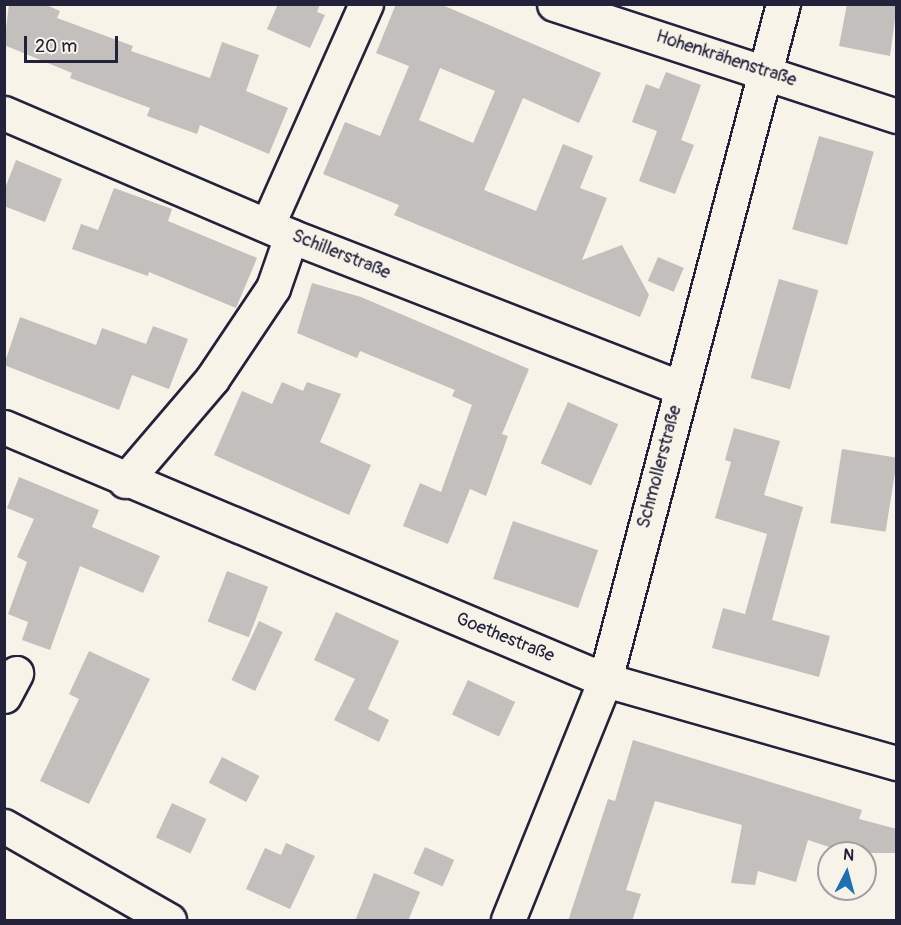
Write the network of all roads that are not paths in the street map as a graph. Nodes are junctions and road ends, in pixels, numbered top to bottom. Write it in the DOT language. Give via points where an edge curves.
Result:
graph roads {
  1 [pos="366,4"];
  2 [pos="554,4"];
  3 [pos="783,4"];
  4 [pos="768,72"];
  5 [pos="4,113"];
  6 [pos="897,116"];
  7 [pos="280,230"];
  8 [pos="681,388"];
  9 [pos="4,427"];
  10 [pos="125,481"];
  11 [pos="605,680"];
  12 [pos="897,763"];
  13 [pos="4,826"];
  14 [pos="128,910"];
  15 [pos="169,921"];
  16 [pos="508,921"];
  1 -- 7 [label="street"];
  2 -- 4 [label="street, Hohenkrähenstraße"];
  3 -- 4 [label="street, Schmollerstraße"];
  4 -- 6 [label="street, Hohenkrähenstraße"];
  4 -- 8 [label="street, Schmollerstraße"];
  5 -- 7 [label="street, Schillerstraße"];
  7 -- 8 [label="street, Schillerstraße"];
  7 -- 10 [label="street" via="273,288 212,379"];
  8 -- 11 [label="street, Schmollerstraße"];
  9 -- 10 [label="street, Goethestraße"];
  10 -- 11 [label="street, Goethestraße"];
  11 -- 12 [label="street, Goethestraße"];
  11 -- 16 [label="street, Schmollerstraße"];
  13 -- 14 [label="street"];
  14 -- 15 [label="street"];
}
